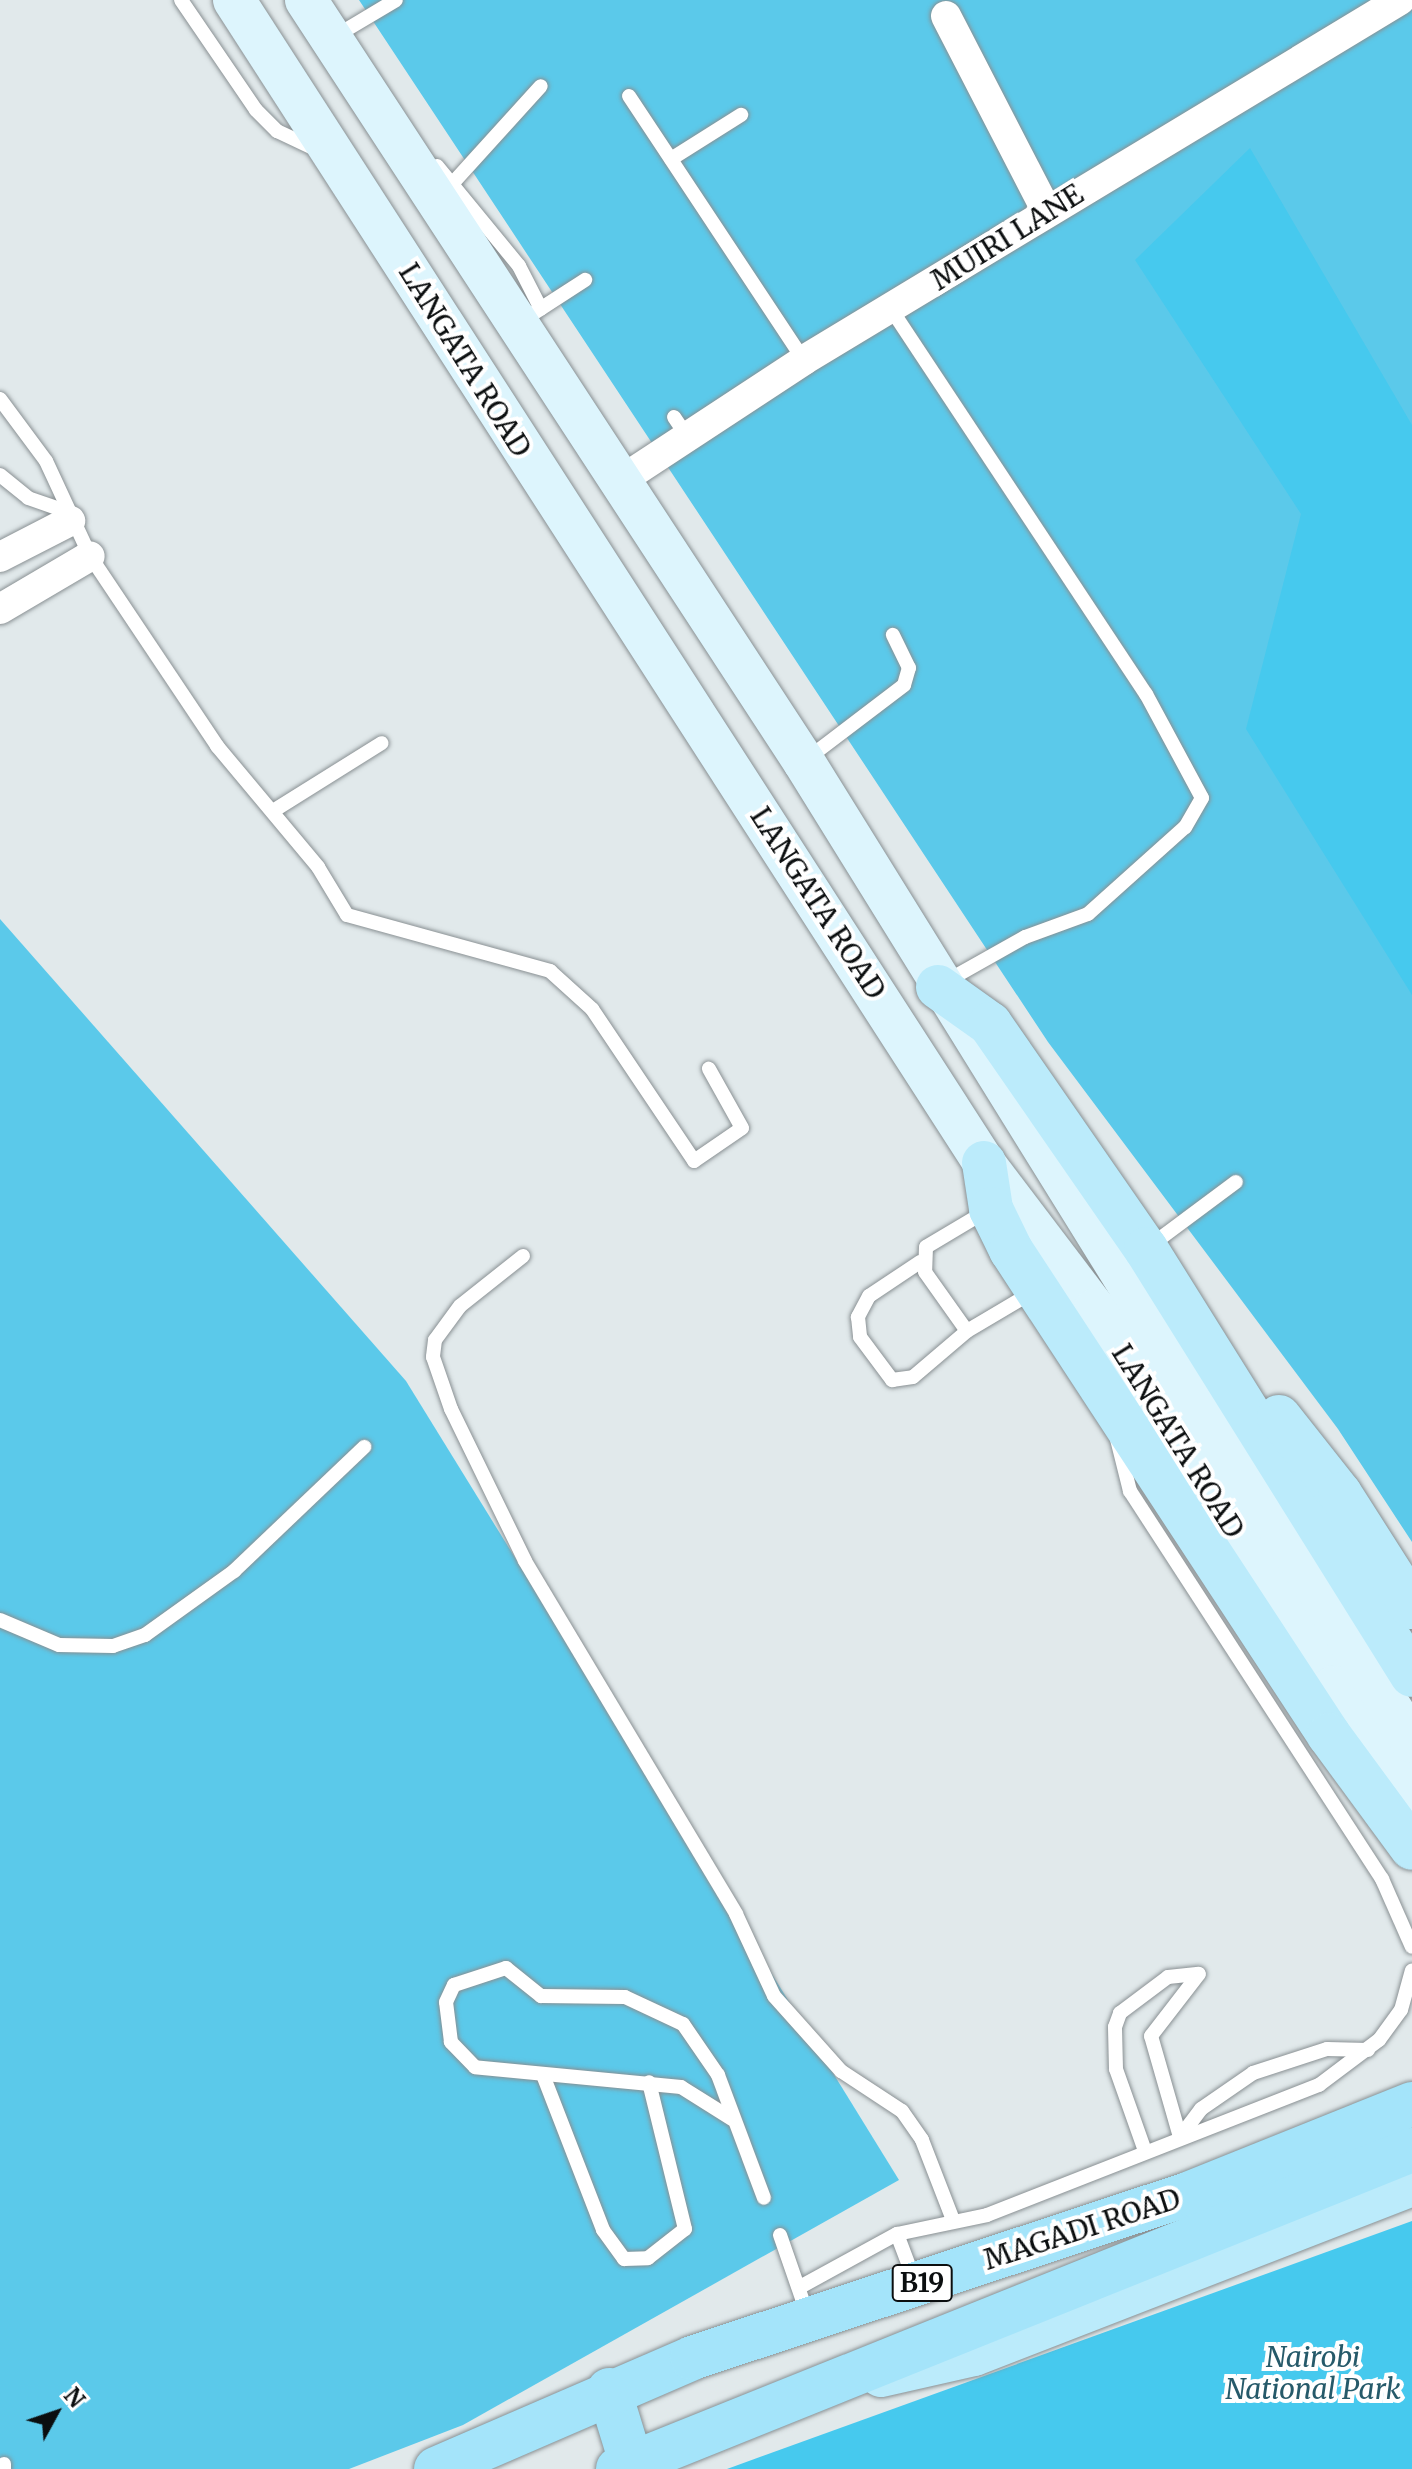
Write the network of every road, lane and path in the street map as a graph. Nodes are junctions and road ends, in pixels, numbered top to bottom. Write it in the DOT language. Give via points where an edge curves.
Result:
graph roads {
  1 [pos="181,0"];
  2 [pos="234,0"];
  3 [pos="306,0"];
  4 [pos="396,0"];
  5 [pos="1400,0"];
  6 [pos="1408,0"];
  7 [pos="1412,6"];
  8 [pos="946,16"];
  9 [pos="338,34"];
  10 [pos="541,86"];
  11 [pos="629,96"];
  12 [pos="741,115"];
  13 [pos="671,159"];
  14 [pos="338,160"];
  15 [pos="452,184"];
  16 [pos="1047,212"];
  17 [pos="585,280"];
  18 [pos="891,309"];
  19 [pos="529,316"];
  20 [pos="804,360"];
  21 [pos="0,399"];
  22 [pos="0,475"];
  23 [pos="620,481"];
  24 [pos="66,516"];
  25 [pos="90,556"];
  26 [pos="0,557"];
  27 [pos="0,609"];
  28 [pos="893,635"];
  29 [pos="382,743"];
  30 [pos="804,762"];
  31 [pos="273,811"];
  32 [pos="938,987"];
  33 [pos="709,1069"];
  34 [pos="984,1163"];
  35 [pos="1236,1182"];
  36 [pos="991,1209"];
  37 [pos="1146,1249"];
  38 [pos="523,1256"];
  39 [pos="920,1262"];
  40 [pos="1037,1290"];
  41 [pos="967,1331"];
  42 [pos="1122,1422"];
  43 [pos="364,1447"];
  44 [pos="1412,1607"];
  45 [pos="0,1620"];
  46 [pos="1412,1675"];
  47 [pos="1412,1742"];
  48 [pos="1412,1798"];
  49 [pos="1412,1848"];
  50 [pos="1412,1947"];
  51 [pos="1412,1970"];
  52 [pos="1368,2050"];
  53 [pos="543,2075"];
  54 [pos="649,2082"];
  55 [pos="1412,2104"];
  56 [pos="732,2119"];
  57 [pos="1180,2137"];
  58 [pos="1412,2150"];
  59 [pos="1145,2151"];
  60 [pos="1412,2184"];
  61 [pos="764,2198"];
  62 [pos="953,2220"];
  63 [pos="897,2234"];
  64 [pos="780,2235"];
  65 [pos="916,2285"];
  66 [pos="804,2302"];
  67 [pos="844,2375"];
  68 [pos="609,2390"];
  69 [pos="625,2467"];
  70 [pos="436,2469"];
  1 -- 14 [label="lane" via="256,110 277,131"];
  2 -- 14 [label="main road, LANGATA ROAD"];
  3 -- 9 [label="main road, LANGATA ROAD"];
  4 -- 9 [label="lane"];
  5 -- 16 [label="street, MUIRI LANE"];
  6 -- 7 [label="street"];
  8 -- 16 [label="street"];
  9 -- 15 [label="lane"];
  9 -- 19 [label="main road, LANGATA ROAD"];
  10 -- 15 [label="lane"];
  11 -- 13 [label="lane"];
  12 -- 13 [label="lane"];
  13 -- 20 [label="lane"];
  14 -- 34 [label="main road, LANGATA ROAD"];
  15 -- 19 [label="lane" via="519,266"];
  16 -- 18 [label="street, MUIRI LANE"];
  17 -- 19 [label="lane"];
  18 -- 20 [label="street, MUIRI LANE"];
  18 -- 32 [label="lane" via="1146,694 1202,798 1185,827 1088,914 1025,937"];
  19 -- 23 [label="main road, LANGATA ROAD"];
  20 -- 23 [label="street, MUIRI LANE" via="681,428"];
  21 -- 24 [label="lane" via="46,461"];
  22 -- 24 [label="lane" via="28,498"];
  23 -- 30 [label="main road, LANGATA ROAD"];
  24 -- 25 [label="lane"];
  24 -- 26 [label="street"];
  25 -- 27 [label="street"];
  25 -- 31 [label="lane" via="217,746"];
  28 -- 30 [label="lane" via="909,668 904,685"];
  29 -- 31 [label="lane"];
  30 -- 32 [label="main road, LANGATA ROAD"];
  31 -- 33 [label="lane" via="347,915 528,961 569,986 694,1161 742,1128"];
  32 -- 37 [label="main road" via="990,1024"];
  32 -- 47 [label="main road, LANGATA ROAD"];
  34 -- 36 [label="main road"];
  34 -- 48 [label="main road, LANGATA ROAD" via="1095,1309"];
  35 -- 37 [label="lane"];
  36 -- 39 [label="lane" via="926,1247"];
  36 -- 40 [label="main road"];
  37 -- 44 [label="main road" via="1340,1494"];
  37 -- 46 [label="main road"];
  38 -- 62 [label="lane" via="460,1306 435,1340 433,1357 451,1409 525,1561 736,1914 774,1996 841,2071 902,2111 922,2140"];
  39 -- 41 [label="lane"];
  39 -- 41 [label="lane" via="869,1296 858,1317 860,1337 892,1380 913,1377"];
  40 -- 41 [label="lane"];
  40 -- 42 [label="main road"];
  42 -- 49 [label="main road"];
  42 -- 50 [label="lane" via="1120,1461 1130,1491 1382,1879"];
  43 -- 45 [label="lane" via="234,1571 145,1635 113,1646 59,1645"];
  51 -- 52 [label="lane" via="1401,2010"];
  52 -- 57 [label="lane" via="1319,2085"];
  52 -- 57 [label="lane" via="1327,2049 1253,2073 1201,2109"];
  53 -- 54 [label="lane"];
  53 -- 54 [label="lane" via="603,2230 624,2259 648,2258 685,2229"];
  53 -- 56 [label="lane" via="475,2067 451,2042 446,2002 454,1985 506,1968 541,1996 625,1997 683,2024 718,2075"];
  54 -- 56 [label="lane" via="681,2087"];
  55 -- 65 [label="highway, MAGADI ROAD / B19" via="1188,2194"];
  56 -- 61 [label="lane"];
  57 -- 59 [label="lane"];
  57 -- 59 [label="lane" via="1151,2036 1199,1974 1168,1977 1120,2013 1115,2027 1116,2069"];
  58 -- 67 [label="highway, MAGADI ROAD / B19"];
  59 -- 62 [label="lane" via="987,2215"];
  60 -- 67 [label="main road" via="974,2354 897,2374"];
  62 -- 63 [label="lane"];
  63 -- 65 [label="lane"];
  63 -- 66 [label="lane"];
  64 -- 66 [label="lane"];
  65 -- 66 [label="highway, MAGADI ROAD / B19"];
  66 -- 68 [label="highway, MAGADI ROAD / B19"];
  67 -- 69 [label="highway, MAGADI ROAD / B19"];
  68 -- 69 [label="highway"];
  68 -- 70 [label="highway, MAGADI ROAD / B19"];
}
